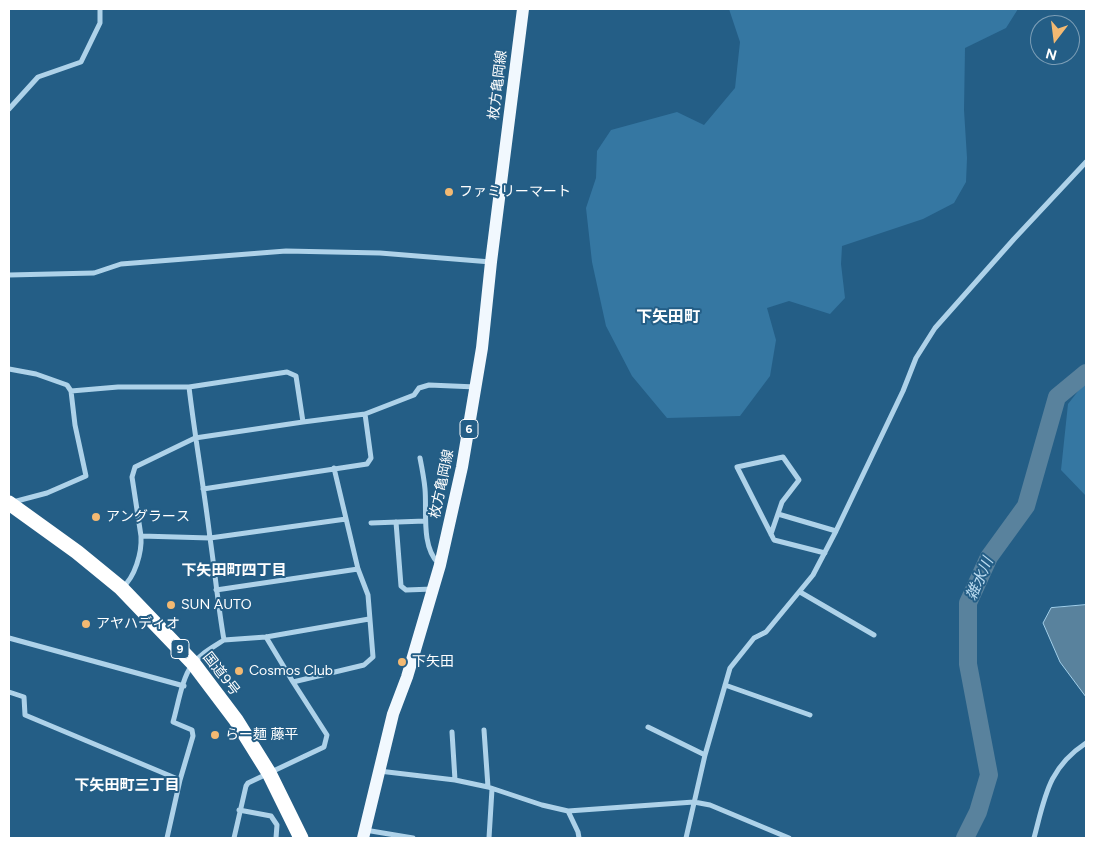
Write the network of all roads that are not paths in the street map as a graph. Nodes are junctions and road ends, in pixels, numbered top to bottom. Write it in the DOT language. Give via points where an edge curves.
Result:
graph roads {
  1 [pos="100,9"];
  2 [pos="523,9"];
  3 [pos="9,109"];
  4 [pos="1086,162"];
  5 [pos="491,262"];
  6 [pos="9,276"];
  7 [pos="9,369"];
  8 [pos="189,387"];
  9 [pos="476,387"];
  10 [pos="71,391"];
  11 [pos="365,414"];
  12 [pos="302,422"];
  13 [pos="195,438"];
  14 [pos="420,458"];
  15 [pos="334,468"];
  16 [pos="203,489"];
  17 [pos="9,503"];
  18 [pos="778,514"];
  19 [pos="346,519"];
  20 [pos="425,521"];
  21 [pos="396,522"];
  22 [pos="371,523"];
  23 [pos="836,531"];
  24 [pos="771,534"];
  25 [pos="141,536"];
  26 [pos="210,538"];
  27 [pos="825,553"];
  28 [pos="440,565"];
  29 [pos="358,569"];
  30 [pos="121,588"];
  31 [pos="434,589"];
  32 [pos="216,590"];
  33 [pos="800,592"];
  34 [pos="369,619"];
  35 [pos="874,635"];
  36 [pos="266,637"];
  37 [pos="9,638"];
  38 [pos="224,640"];
  39 [pos="193,663"];
  40 [pos="292,682"];
  41 [pos="725,685"];
  42 [pos="184,686"];
  43 [pos="9,692"];
  44 [pos="810,715"];
  45 [pos="648,727"];
  46 [pos="484,730"];
  47 [pos="452,732"];
  48 [pos="1086,743"];
  49 [pos="705,755"];
  50 [pos="378,771"];
  51 [pos="269,773"];
  52 [pos="180,780"];
  53 [pos="455,780"];
  54 [pos="490,788"];
  55 [pos="694,802"];
  56 [pos="239,810"];
  57 [pos="568,811"];
  58 [pos="364,834"];
  59 [pos="167,838"];
  60 [pos="234,838"];
  61 [pos="276,838"];
  62 [pos="301,838"];
  63 [pos="413,838"];
  64 [pos="488,838"];
  65 [pos="579,838"];
  66 [pos="686,838"];
  67 [pos="789,838"];
  68 [pos="1034,838"];
  1 -- 3 [label="street" via="100,23 82,62 38,78"];
  2 -- 5 [label="main road, 枚方亀岡線 / 6"];
  4 -- 23 [label="street" via="935,328 916,358"];
  5 -- 6 [label="street" via="380,253 286,251 120,264 94,273"];
  5 -- 9 [label="main road, 枚方亀岡線 / 6"];
  7 -- 10 [label="street" via="67,385"];
  8 -- 10 [label="street"];
  8 -- 12 [label="street" via="287,372 296,376"];
  8 -- 13 [label="street"];
  9 -- 11 [label="street" via="429,385 419,388 414,395"];
  9 -- 28 [label="main road, 枚方亀岡線 / 6"];
  10 -- 17 [label="street" via="86,476 47,493"];
  11 -- 12 [label="street"];
  11 -- 15 [label="street" via="372,458 367,464"];
  12 -- 13 [label="street"];
  13 -- 16 [label="street"];
  13 -- 25 [label="street" via="136,467 132,477"];
  14 -- 20 [label="street" via="425,489"];
  15 -- 16 [label="street"];
  15 -- 19 [label="street"];
  16 -- 26 [label="street"];
  17 -- 30 [label="highway, 国道9号 / 9" via="78,552"];
  18 -- 23 [label="street"];
  18 -- 24 [label="street"];
  18 -- 24 [label="street" via="782,502 799,480 783,457 737,467"];
  19 -- 26 [label="street"];
  19 -- 29 [label="street"];
  20 -- 21 [label="street"];
  20 -- 28 [label="street" via="431,556"];
  21 -- 22 [label="street"];
  21 -- 31 [label="street" via="401,586 406,590"];
  23 -- 27 [label="street"];
  24 -- 27 [label="street" via="774,540"];
  25 -- 26 [label="street"];
  25 -- 30 [label="street" via="136,568 129,582"];
  26 -- 32 [label="street"];
  27 -- 33 [label="street"];
  28 -- 31 [label="main road, 枚方亀岡線 / 6"];
  29 -- 32 [label="street"];
  29 -- 34 [label="street" via="368,595"];
  30 -- 39 [label="highway, 国道9号 / 9"];
  31 -- 50 [label="main road, 枚方亀岡線 / 6"];
  32 -- 38 [label="street"];
  33 -- 35 [label="street"];
  33 -- 41 [label="street" via="766,632 754,638 730,668"];
  34 -- 36 [label="street"];
  34 -- 40 [label="street" via="373,657 369,661"];
  36 -- 38 [label="street"];
  36 -- 40 [label="street"];
  37 -- 42 [label="street"];
  38 -- 39 [label="street"];
  39 -- 42 [label="street"];
  39 -- 51 [label="highway, 国道9号 / 9" via="236,720"];
  40 -- 51 [label="street" via="326,735 324,747"];
  41 -- 44 [label="street"];
  41 -- 49 [label="street"];
  42 -- 52 [label="street" via="173,722 192,730 193,736"];
  43 -- 52 [label="street" via="24,696 25,715"];
  45 -- 49 [label="street"];
  46 -- 54 [label="street"];
  47 -- 53 [label="street"];
  48 -- 68 [label="street" via="1053,776"];
  49 -- 55 [label="street"];
  50 -- 53 [label="street"];
  50 -- 58 [label="main road, 枚方亀岡線 / 6"];
  51 -- 56 [label="street" via="248,783"];
  51 -- 62 [label="highway, 国道9号 / 9"];
  52 -- 59 [label="street"];
  53 -- 54 [label="street"];
  54 -- 57 [label="street"];
  54 -- 64 [label="street"];
  55 -- 57 [label="street"];
  55 -- 66 [label="street"];
  55 -- 67 [label="street" via="710,804"];
  56 -- 60 [label="street"];
  56 -- 61 [label="street" via="271,816 277,825"];
  57 -- 65 [label="street"];
  58 -- 63 [label="street"];
}
